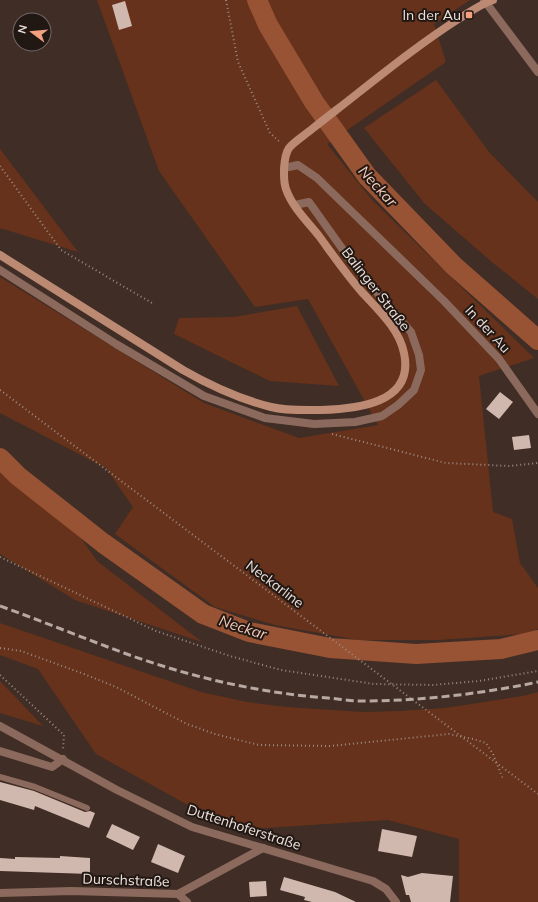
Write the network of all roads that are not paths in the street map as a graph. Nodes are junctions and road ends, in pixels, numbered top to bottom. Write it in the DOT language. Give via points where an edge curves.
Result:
graph roads {
  1 [pos="487,1"];
  2 [pos="538,72"];
  3 [pos="284,168"];
  4 [pos="295,205"];
  5 [pos="0,256"];
  6 [pos="0,270"];
  7 [pos="538,414"];
  8 [pos="0,726"];
  9 [pos="0,751"];
  10 [pos="63,759"];
  11 [pos="0,777"];
  12 [pos="87,808"];
  13 [pos="263,848"];
  14 [pos="0,893"];
  15 [pos="178,894"];
  16 [pos="187,902"];
  17 [pos="396,902"];
  1 -- 2 [label="street"];
  1 -- 3 [label="main road, Balinger Straße" via="443,29 300,138 288,149"];
  3 -- 4 [label="main road, Balinger Straße" via="286,188"];
  3 -- 7 [label="street, In der Au" via="298,165 317,178 444,301 499,359"];
  4 -- 5 [label="main road, Balinger Straße" via="360,290 383,315 399,338 405,354 404,377 396,389 388,396 365,406 343,410 306,410 273,407 236,396 183,370"];
  4 -- 6 [label="street" via="309,202 356,268 411,332 421,370 414,390 382,416 355,422 314,424 265,418 204,396 116,344"];
  8 -- 10 [label="street, Duttenhoferstraße"];
  9 -- 10 [label="street" via="52,767"];
  10 -- 13 [label="street, Duttenhoferstraße" via="117,790 192,827"];
  11 -- 12 [label="lane" via="35,787"];
  13 -- 15 [label="street, Durschstraße"];
  13 -- 17 [label="street, Duttenhoferstraße" via="373,880 386,889"];
  14 -- 15 [label="street, Durschstraße" via="71,891"];
  15 -- 16 [label="street"];
}
